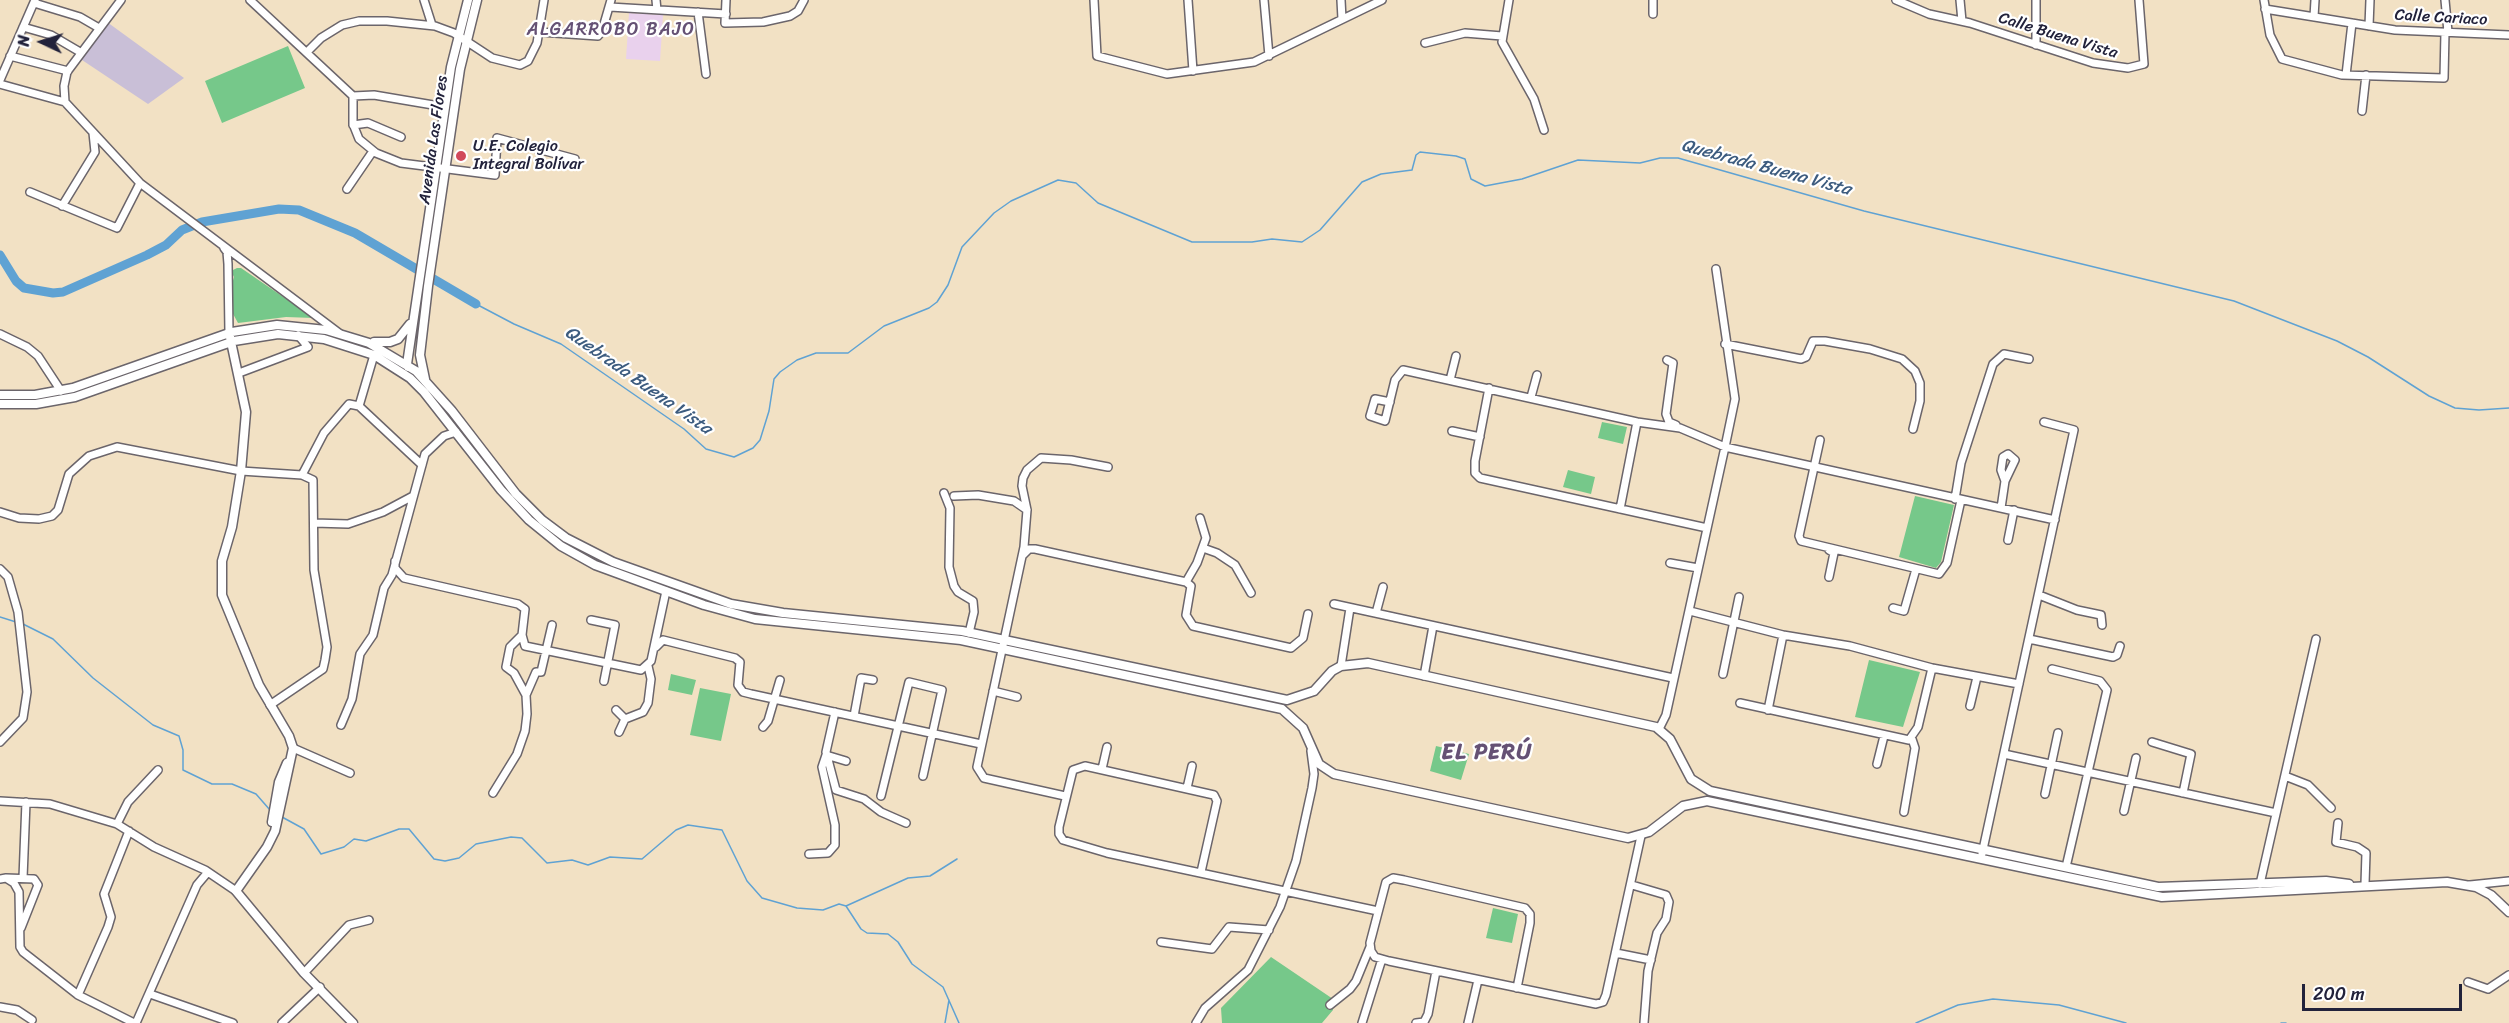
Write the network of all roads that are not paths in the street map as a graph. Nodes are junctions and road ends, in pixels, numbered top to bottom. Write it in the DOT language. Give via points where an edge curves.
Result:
graph roads {
  1 [pos="250,0"];
  2 [pos="424,0"];
  3 [pos="468,0"];
  4 [pos="477,0"];
  5 [pos="543,0"];
  6 [pos="656,0"];
  7 [pos="726,0"];
  8 [pos="804,0"];
  9 [pos="1094,0"];
  10 [pos="1188,0"];
  11 [pos="1264,0"];
  12 [pos="1341,0"];
  13 [pos="1382,0"];
  14 [pos="1509,0"];
  15 [pos="1653,0"];
  16 [pos="1896,0"];
  17 [pos="1960,0"];
  18 [pos="2036,0"];
  19 [pos="2139,0"];
  20 [pos="2264,0"];
  21 [pos="2315,0"];
  22 [pos="2370,0"];
  23 [pos="2445,0"];
  24 [pos="119,1"];
  25 [pos="34,2"];
  26 [pos="611,3"];
  27 [pos="2265,9"];
  28 [pos="657,10"];
  29 [pos="699,12"];
  30 [pos="726,14"];
  31 [pos="1653,14"];
  32 [pos="2314,17"];
  33 [pos="1342,19"];
  34 [pos="1962,21"];
  35 [pos="2352,23"];
  36 [pos="432,25"];
  37 [pos="2369,26"];
  38 [pos="23,27"];
  39 [pos="99,28"];
  40 [pos="540,32"];
  41 [pos="2447,32"];
  42 [pos="2509,35"];
  43 [pos="1502,36"];
  44 [pos="463,39"];
  45 [pos="1425,43"];
  46 [pos="2036,45"];
  47 [pos="80,52"];
  48 [pos="307,52"];
  49 [pos="10,56"];
  50 [pos="1269,56"];
  51 [pos="68,71"];
  52 [pos="1193,71"];
  53 [pos="706,74"];
  54 [pos="2346,75"];
  55 [pos="2366,75"];
  56 [pos="0,80"];
  57 [pos="0,84"];
  58 [pos="353,96"];
  59 [pos="64,102"];
  60 [pos="445,107"];
  61 [pos="2362,111"];
  62 [pos="353,125"];
  63 [pos="1544,130"];
  64 [pos="92,131"];
  65 [pos="401,137"];
  66 [pos="111,151"];
  67 [pos="373,151"];
  68 [pos="95,152"];
  69 [pos="575,159"];
  70 [pos="441,169"];
  71 [pos="140,183"];
  72 [pos="347,189"];
  73 [pos="30,192"];
  74 [pos="62,206"];
  75 [pos="220,244"];
  76 [pos="249,263"];
  77 [pos="228,264"];
  78 [pos="1716,269"];
  79 [pos="424,284"];
  80 [pos="413,318"];
  81 [pos="339,333"];
  82 [pos="0,334"];
  83 [pos="298,335"];
  84 [pos="230,338"];
  85 [pos="1725,344"];
  86 [pos="374,355"];
  87 [pos="420,355"];
  88 [pos="1456,356"];
  89 [pos="2029,359"];
  90 [pos="1667,360"];
  91 [pos="407,364"];
  92 [pos="394,366"];
  93 [pos="239,373"];
  94 [pos="1537,375"];
  95 [pos="1450,380"];
  96 [pos="422,383"];
  97 [pos="1489,388"];
  98 [pos="61,391"];
  99 [pos="0,394"];
  100 [pos="1532,397"];
  101 [pos="1390,402"];
  102 [pos="0,404"];
  103 [pos="359,406"];
  104 [pos="1638,422"];
  105 [pos="2044,422"];
  106 [pos="1680,428"];
  107 [pos="1913,429"];
  108 [pos="1452,431"];
  109 [pos="456,432"];
  110 [pos="1480,437"];
  111 [pos="1820,440"];
  112 [pos="1725,447"];
  113 [pos="422,465"];
  114 [pos="1108,467"];
  115 [pos="1814,468"];
  116 [pos="241,471"];
  117 [pos="302,475"];
  118 [pos="2005,481"];
  119 [pos="938,485"];
  120 [pos="944,493"];
  121 [pos="413,496"];
  122 [pos="954,496"];
  123 [pos="1958,500"];
  124 [pos="950,508"];
  125 [pos="2001,508"];
  126 [pos="1620,509"];
  127 [pos="1027,510"];
  128 [pos="2014,510"];
  129 [pos="0,512"];
  130 [pos="1200,518"];
  131 [pos="2055,520"];
  132 [pos="314,523"];
  133 [pos="1707,528"];
  134 [pos="2008,540"];
  135 [pos="1203,548"];
  136 [pos="1827,549"];
  137 [pos="1021,560"];
  138 [pos="395,561"];
  139 [pos="1670,563"];
  140 [pos="1698,568"];
  141 [pos="0,569"];
  142 [pos="1916,569"];
  143 [pos="1829,577"];
  144 [pos="1186,582"];
  145 [pos="1383,586"];
  146 [pos="666,591"];
  147 [pos="1251,592"];
  148 [pos="2039,595"];
  149 [pos="1739,597"];
  150 [pos="1334,604"];
  151 [pos="1350,608"];
  152 [pos="1893,608"];
  153 [pos="1690,611"];
  154 [pos="1376,613"];
  155 [pos="1308,614"];
  156 [pos="591,620"];
  157 [pos="1733,623"];
  158 [pos="552,625"];
  159 [pos="2102,625"];
  160 [pos="1433,626"];
  161 [pos="658,633"];
  162 [pos="969,633"];
  163 [pos="522,635"];
  164 [pos="1783,635"];
  165 [pos="2029,639"];
  166 [pos="2316,639"];
  167 [pos="663,640"];
  168 [pos="1003,645"];
  169 [pos="2120,646"];
  170 [pos="546,651"];
  171 [pos="653,652"];
  172 [pos="607,664"];
  173 [pos="648,666"];
  174 [pos="1341,666"];
  175 [pos="1932,668"];
  176 [pos="2052,669"];
  177 [pos="1723,674"];
  178 [pos="1424,676"];
  179 [pos="1977,677"];
  180 [pos="1673,678"];
  181 [pos="780,680"];
  182 [pos="873,680"];
  183 [pos="604,681"];
  184 [pos="2019,684"];
  185 [pos="993,691"];
  186 [pos="526,695"];
  187 [pos="1017,696"];
  188 [pos="775,699"];
  189 [pos="1740,703"];
  190 [pos="270,705"];
  191 [pos="1970,706"];
  192 [pos="616,710"];
  193 [pos="1768,710"];
  194 [pos="835,712"];
  195 [pos="854,716"];
  196 [pos="625,719"];
  197 [pos="341,725"];
  198 [pos="900,726"];
  199 [pos="763,727"];
  200 [pos="1659,729"];
  201 [pos="619,732"];
  202 [pos="2058,733"];
  203 [pos="933,734"];
  204 [pos="1884,736"];
  205 [pos="1912,739"];
  206 [pos="0,742"];
  207 [pos="2152,742"];
  208 [pos="981,744"];
  209 [pos="1311,746"];
  210 [pos="1107,747"];
  211 [pos="293,748"];
  212 [pos="2004,754"];
  213 [pos="826,756"];
  214 [pos="2136,758"];
  215 [pos="846,760"];
  216 [pos="1877,764"];
  217 [pos="2051,764"];
  218 [pos="1192,766"];
  219 [pos="158,770"];
  220 [pos="1102,770"];
  221 [pos="350,772"];
  222 [pos="2089,772"];
  223 [pos="922,776"];
  224 [pos="2284,776"];
  225 [pos="2130,782"];
  226 [pos="1187,788"];
  227 [pos="2183,793"];
  228 [pos="493,794"];
  229 [pos="2045,794"];
  230 [pos="881,796"];
  231 [pos="1065,796"];
  232 [pos="0,801"];
  233 [pos="26,802"];
  234 [pos="2331,808"];
  235 [pos="2124,811"];
  236 [pos="1904,812"];
  237 [pos="2276,813"];
  238 [pos="906,823"];
  239 [pos="2338,823"];
  240 [pos="117,824"];
  241 [pos="129,831"];
  242 [pos="1641,836"];
  243 [pos="809,854"];
  244 [pos="1982,854"];
  245 [pos="2066,867"];
  246 [pos="208,872"];
  247 [pos="1201,873"];
  248 [pos="3,878"];
  249 [pos="23,878"];
  250 [pos="2509,881"];
  251 [pos="2260,884"];
  252 [pos="1632,885"];
  253 [pos="2362,885"];
  254 [pos="2469,885"];
  255 [pos="236,891"];
  256 [pos="1286,891"];
  257 [pos="1377,911"];
  258 [pos="2509,912"];
  259 [pos="369,920"];
  260 [pos="1269,930"];
  261 [pos="19,932"];
  262 [pos="1161,942"];
  263 [pos="1370,946"];
  264 [pos="1616,953"];
  265 [pos="1382,959"];
  266 [pos="1651,960"];
  267 [pos="1436,971"];
  268 [pos="304,973"];
  269 [pos="2509,975"];
  270 [pos="1478,980"];
  271 [pos="2468,982"];
  272 [pos="320,987"];
  273 [pos="1517,988"];
  274 [pos="150,994"];
  275 [pos="78,995"];
  276 [pos="1330,1005"];
  277 [pos="0,1007"];
  278 [pos="212,1016"];
  279 [pos="32,1020"];
  280 [pos="285,1022"];
  281 [pos="135,1023"];
  282 [pos="206,1023"];
  283 [pos="233,1023"];
  284 [pos="353,1023"];
  285 [pos="1196,1023"];
  286 [pos="1362,1023"];
  287 [pos="1416,1023"];
  288 [pos="1468,1023"];
  289 [pos="1644,1023"];
  1 -- 48 [label="street"];
  2 -- 36 [label="street"];
  3 -- 44 [label="street, Avenida Las Flores"];
  4 -- 44 [label="street, Avenida Las Flores"];
  5 -- 40 [label="street"];
  6 -- 28 [label="street"];
  7 -- 30 [label="street"];
  8 -- 30 [label="street" via="790,16 763,22 725,23"];
  9 -- 52 [label="street" via="1097,56 1161,74"];
  10 -- 52 [label="street"];
  11 -- 50 [label="street"];
  12 -- 33 [label="street"];
  13 -- 33 [label="street"];
  14 -- 43 [label="street"];
  15 -- 31 [label="street"];
  16 -- 34 [label="street, Calle Buena Vista" via="1929,14"];
  17 -- 34 [label="street"];
  18 -- 46 [label="street"];
  19 -- 46 [label="street, Calle Buena Vista" via="2144,64 2113,68"];
  20 -- 27 [label="street"];
  21 -- 32 [label="street"];
  22 -- 37 [label="street"];
  23 -- 41 [label="street"];
  24 -- 39 [label="street"];
  25 -- 38 [label="street"];
  25 -- 39 [label="street" via="80,16"];
  26 -- 28 [label="street"];
  26 -- 40 [label="street" via="598,36"];
  27 -- 32 [label="street, Calle Cariaco"];
  27 -- 54 [label="street" via="2270,35 2282,59"];
  28 -- 29 [label="street"];
  29 -- 30 [label="street"];
  29 -- 53 [label="street"];
  32 -- 35 [label="street, Calle Cariaco"];
  33 -- 50 [label="street"];
  34 -- 46 [label="street, Calle Buena Vista"];
  35 -- 37 [label="street, Calle Cariaco"];
  35 -- 54 [label="street"];
  36 -- 44 [label="street"];
  36 -- 48 [label="street" via="351,22 326,34"];
  37 -- 41 [label="street, Calle Cariaco"];
  38 -- 47 [label="street" via="51,35"];
  38 -- 49 [label="street"];
  39 -- 47 [label="street"];
  40 -- 44 [label="street" via="532,56 520,65 492,58"];
  41 -- 42 [label="street, Calle Cariaco"];
  41 -- 55 [label="street" via="2444,78"];
  43 -- 45 [label="street" via="1465,33"];
  43 -- 63 [label="street" via="1507,55 1538,107"];
  44 -- 60 [label="street, Avenida Las Flores"];
  44 -- 70 [label="street, Avenida Las Flores"];
  47 -- 51 [label="street"];
  48 -- 58 [label="street"];
  49 -- 51 [label="street"];
  49 -- 56 [label="street"];
  50 -- 52 [label="street" via="1245,65"];
  51 -- 59 [label="street"];
  54 -- 55 [label="street"];
  55 -- 61 [label="street"];
  57 -- 59 [label="street"];
  58 -- 60 [label="street" via="374,95"];
  58 -- 62 [label="street"];
  59 -- 64 [label="street"];
  60 -- 70 [label="street, Avenida Las Flores"];
  62 -- 65 [label="street" via="368,123"];
  62 -- 67 [label="street" via="359,139"];
  64 -- 66 [label="street"];
  64 -- 68 [label="street"];
  66 -- 68 [label="street"];
  66 -- 71 [label="street"];
  67 -- 70 [label="street" via="401,163"];
  67 -- 72 [label="street"];
  68 -- 74 [label="street"];
  69 -- 70 [label="street" via="497,138 495,175"];
  70 -- 79 [label="street, Avenida Las Flores"];
  71 -- 74 [label="street" via="117,228"];
  71 -- 75 [label="street"];
  73 -- 74 [label="street"];
  75 -- 76 [label="street"];
  75 -- 77 [label="street" via="227,252"];
  76 -- 77 [label="street"];
  76 -- 81 [label="street"];
  77 -- 84 [label="street"];
  78 -- 85 [label="street"];
  79 -- 80 [label="street"];
  79 -- 87 [label="street"];
  80 -- 81 [label="street" via="405,333 390,342"];
  80 -- 91 [label="street"];
  81 -- 84 [label="street" via="285,325"];
  81 -- 91 [label="street" via="369,343"];
  82 -- 98 [label="street" via="38,356"];
  83 -- 84 [label="street"];
  83 -- 86 [label="street" via="337,341"];
  83 -- 93 [label="street" via="308,347"];
  84 -- 93 [label="street"];
  84 -- 98 [label="street"];
  84 -- 102 [label="street" via="75,397 36,404"];
  85 -- 107 [label="street" via="1801,359 1806,357 1811,342 1825,341 1902,358 1920,383"];
  85 -- 112 [label="street" via="1735,399"];
  86 -- 92 [label="street"];
  86 -- 103 [label="street"];
  87 -- 91 [label="street"];
  87 -- 96 [label="street"];
  88 -- 95 [label="street"];
  89 -- 123 [label="street" via="2004,354 1993,364 1965,450"];
  90 -- 106 [label="street" via="1673,363 1666,414 1669,422"];
  91 -- 92 [label="street"];
  91 -- 96 [label="street"];
  92 -- 96 [label="street"];
  93 -- 116 [label="street" via="246,412"];
  94 -- 100 [label="street"];
  95 -- 97 [label="street"];
  95 -- 101 [label="street" via="1403,370 1395,380"];
  96 -- 109 [label="street"];
  96 -- 162 [label="street" via="535,513 566,538 599,556 707,597 757,609"];
  97 -- 100 [label="street"];
  97 -- 110 [label="street"];
  98 -- 99 [label="street"];
  100 -- 104 [label="street"];
  103 -- 113 [label="street"];
  103 -- 117 [label="street" via="350,404 324,433"];
  104 -- 106 [label="street"];
  104 -- 126 [label="street"];
  105 -- 131 [label="street" via="2074,430"];
  106 -- 112 [label="street"];
  108 -- 110 [label="street"];
  109 -- 113 [label="street" via="429,448"];
  109 -- 146 [label="street" via="509,500 554,541 595,564"];
  110 -- 126 [label="street" via="1475,473 1480,478"];
  111 -- 115 [label="street"];
  112 -- 115 [label="street"];
  112 -- 133 [label="street"];
  113 -- 121 [label="street"];
  114 -- 127 [label="street" via="1041,459 1023,478"];
  115 -- 123 [label="street"];
  115 -- 136 [label="street" via="1799,536 1801,541"];
  116 -- 117 [label="street"];
  116 -- 129 [label="street" via="117,447 89,456 69,474 58,510 52,516 19,518"];
  116 -- 190 [label="street" via="220,579 222,595"];
  117 -- 132 [label="street" via="313,480"];
  118 -- 125 [label="street"];
  119 -- 120 [label="street"];
  120 -- 122 [label="street"];
  120 -- 124 [label="street"];
  121 -- 132 [label="street" via="348,524"];
  121 -- 138 [label="street"];
  122 -- 124 [label="street"];
  122 -- 127 [label="street" via="1014,501"];
  123 -- 125 [label="street"];
  123 -- 142 [label="street" via="1952,544 1942,572"];
  124 -- 162 [label="street" via="949,567 958,592 974,601"];
  125 -- 128 [label="street"];
  126 -- 133 [label="street"];
  127 -- 137 [label="street"];
  128 -- 131 [label="street"];
  128 -- 134 [label="street"];
  130 -- 135 [label="street" via="1206,538"];
  131 -- 148 [label="street"];
  132 -- 190 [label="street" via="314,570 326,660 323,669"];
  133 -- 140 [label="street"];
  135 -- 144 [label="street"];
  135 -- 147 [label="street" via="1235,565"];
  136 -- 142 [label="street"];
  136 -- 143 [label="street" via="1834,553"];
  137 -- 144 [label="street" via="1029,549 1035,549"];
  137 -- 168 [label="street"];
  138 -- 163 [label="street" via="395,568 404,578 518,604 525,609"];
  138 -- 197 [label="street" via="384,588 374,635 360,654 352,699"];
  139 -- 140 [label="street"];
  140 -- 153 [label="street"];
  141 -- 206 [label="street" via="8,577 18,612 27,692 23,718"];
  142 -- 152 [label="street" via="1904,611"];
  144 -- 155 [label="street" via="1191,586 1186,615 1193,626 1291,648 1303,639"];
  145 -- 154 [label="street"];
  146 -- 161 [label="street"];
  146 -- 168 [label="street" via="755,618"];
  148 -- 159 [label="street" via="2101,615"];
  148 -- 165 [label="street"];
  149 -- 157 [label="street"];
  150 -- 151 [label="street"];
  151 -- 154 [label="street"];
  151 -- 174 [label="street"];
  153 -- 157 [label="street"];
  153 -- 180 [label="street"];
  154 -- 160 [label="street"];
  156 -- 172 [label="street" via="615,625"];
  157 -- 164 [label="street"];
  157 -- 177 [label="street"];
  158 -- 170 [label="street"];
  160 -- 178 [label="street"];
  160 -- 180 [label="street"];
  161 -- 167 [label="street"];
  161 -- 171 [label="street"];
  162 -- 168 [label="street"];
  163 -- 170 [label="street" via="525,646"];
  163 -- 186 [label="street" via="510,647 506,667 514,673"];
  164 -- 175 [label="street" via="1850,646"];
  164 -- 193 [label="street"];
  165 -- 169 [label="street" via="2114,657"];
  165 -- 184 [label="street"];
  166 -- 224 [label="street"];
  167 -- 171 [label="street"];
  167 -- 188 [label="street" via="735,658 740,662 738,685 743,692"];
  168 -- 174 [label="street" via="1287,700 1314,691"];
  168 -- 185 [label="street"];
  168 -- 209 [label="street" via="1282,709 1300,723"];
  170 -- 172 [label="street"];
  170 -- 186 [label="street" via="541,672 536,672"];
  171 -- 173 [label="street"];
  172 -- 173 [label="street" via="641,670"];
  172 -- 183 [label="street"];
  173 -- 196 [label="street" via="648,704 643,712"];
  174 -- 178 [label="street" via="1364,663"];
  175 -- 179 [label="street"];
  175 -- 205 [label="street"];
  176 -- 222 [label="street" via="2100,681 2107,687"];
  178 -- 200 [label="street"];
  179 -- 184 [label="street"];
  179 -- 191 [label="street"];
  180 -- 200 [label="street" via="1666,715"];
  181 -- 188 [label="street"];
  182 -- 195 [label="street" via="861,678"];
  184 -- 212 [label="street"];
  185 -- 187 [label="street"];
  185 -- 208 [label="street"];
  186 -- 228 [label="street" via="527,714 517,754"];
  188 -- 194 [label="street"];
  188 -- 199 [label="street"];
  189 -- 193 [label="street"];
  190 -- 211 [label="street"];
  192 -- 196 [label="street"];
  193 -- 204 [label="street"];
  194 -- 195 [label="street"];
  194 -- 213 [label="street"];
  195 -- 198 [label="street"];
  196 -- 201 [label="street"];
  198 -- 203 [label="street"];
  198 -- 203 [label="street" via="909,682 942,690"];
  198 -- 230 [label="street"];
  200 -- 244 [label="street" via="1670,739 1686,773 1705,790"];
  202 -- 217 [label="street"];
  203 -- 208 [label="street"];
  203 -- 223 [label="street"];
  204 -- 205 [label="street"];
  204 -- 216 [label="street"];
  205 -- 236 [label="street" via="1915,748"];
  207 -- 227 [label="street" via="2190,753"];
  208 -- 231 [label="street" via="976,767 984,778"];
  209 -- 242 [label="street" via="1319,764 1334,774 1624,837"];
  209 -- 256 [label="street" via="1312,788"];
  210 -- 220 [label="street"];
  211 -- 221 [label="street"];
  211 -- 255 [label="street" via="267,847"];
  212 -- 217 [label="street"];
  212 -- 244 [label="street"];
  213 -- 215 [label="street"];
  213 -- 238 [label="street" via="836,790 864,799 881,813"];
  213 -- 243 [label="street" via="822,767 835,845 828,853"];
  214 -- 225 [label="street"];
  217 -- 222 [label="street"];
  217 -- 229 [label="street"];
  218 -- 226 [label="street"];
  219 -- 240 [label="street" via="128,802"];
  220 -- 226 [label="street"];
  220 -- 231 [label="street" via="1078,766"];
  222 -- 225 [label="street"];
  222 -- 245 [label="street"];
  224 -- 234 [label="street" via="2308,785"];
  224 -- 237 [label="street"];
  225 -- 227 [label="street"];
  225 -- 235 [label="street"];
  226 -- 247 [label="street" via="1214,795 1216,801"];
  227 -- 237 [label="street"];
  231 -- 247 [label="street" via="1059,834 1063,840"];
  232 -- 233 [label="street"];
  233 -- 240 [label="street" via="66,807"];
  233 -- 249 [label="street"];
  237 -- 251 [label="street"];
  239 -- 253 [label="street" via="2336,842 2366,853"];
  240 -- 241 [label="street"];
  241 -- 246 [label="street"];
  241 -- 275 [label="street" via="104,894 111,917 108,927"];
  242 -- 244 [label="street" via="1677,809 1707,801"];
  242 -- 252 [label="street"];
  244 -- 245 [label="street"];
  244 -- 253 [label="street" via="2162,897"];
  245 -- 251 [label="street" via="2163,888"];
  246 -- 255 [label="street"];
  246 -- 274 [label="street" via="197,885"];
  247 -- 256 [label="street"];
  248 -- 249 [label="street"];
  248 -- 261 [label="street" via="14,883 19,892"];
  249 -- 261 [label="street" via="34,879 38,885"];
  250 -- 254 [label="street"];
  251 -- 253 [label="street" via="2328,881"];
  252 -- 264 [label="street"];
  252 -- 266 [label="street" via="1666,895 1669,902"];
  253 -- 254 [label="street"];
  254 -- 258 [label="street" via="2491,895"];
  255 -- 268 [label="street"];
  256 -- 257 [label="street"];
  256 -- 260 [label="street"];
  257 -- 263 [label="street"];
  257 -- 273 [label="street" via="1383,888 1393,878 1526,908 1530,923"];
  259 -- 268 [label="street" via="348,925"];
  260 -- 262 [label="street" via="1229,927 1212,949"];
  260 -- 285 [label="street" via="1248,970 1205,1008"];
  261 -- 275 [label="street" via="23,952"];
  263 -- 265 [label="street" via="1375,957"];
  263 -- 276 [label="street" via="1356,981"];
  264 -- 266 [label="street"];
  264 -- 273 [label="street" via="1602,1002"];
  265 -- 267 [label="street"];
  265 -- 286 [label="street"];
  266 -- 289 [label="street"];
  267 -- 270 [label="street"];
  267 -- 287 [label="street" via="1428,1014 1424,1022"];
  268 -- 272 [label="street"];
  269 -- 271 [label="street" via="2488,989"];
  270 -- 273 [label="street"];
  270 -- 288 [label="street"];
  272 -- 280 [label="street"];
  272 -- 284 [label="street"];
  274 -- 278 [label="street"];
  274 -- 281 [label="street"];
  275 -- 281 [label="street"];
  277 -- 279 [label="street" via="16,1010"];
  278 -- 282 [label="street"];
  278 -- 283 [label="street"];
}
